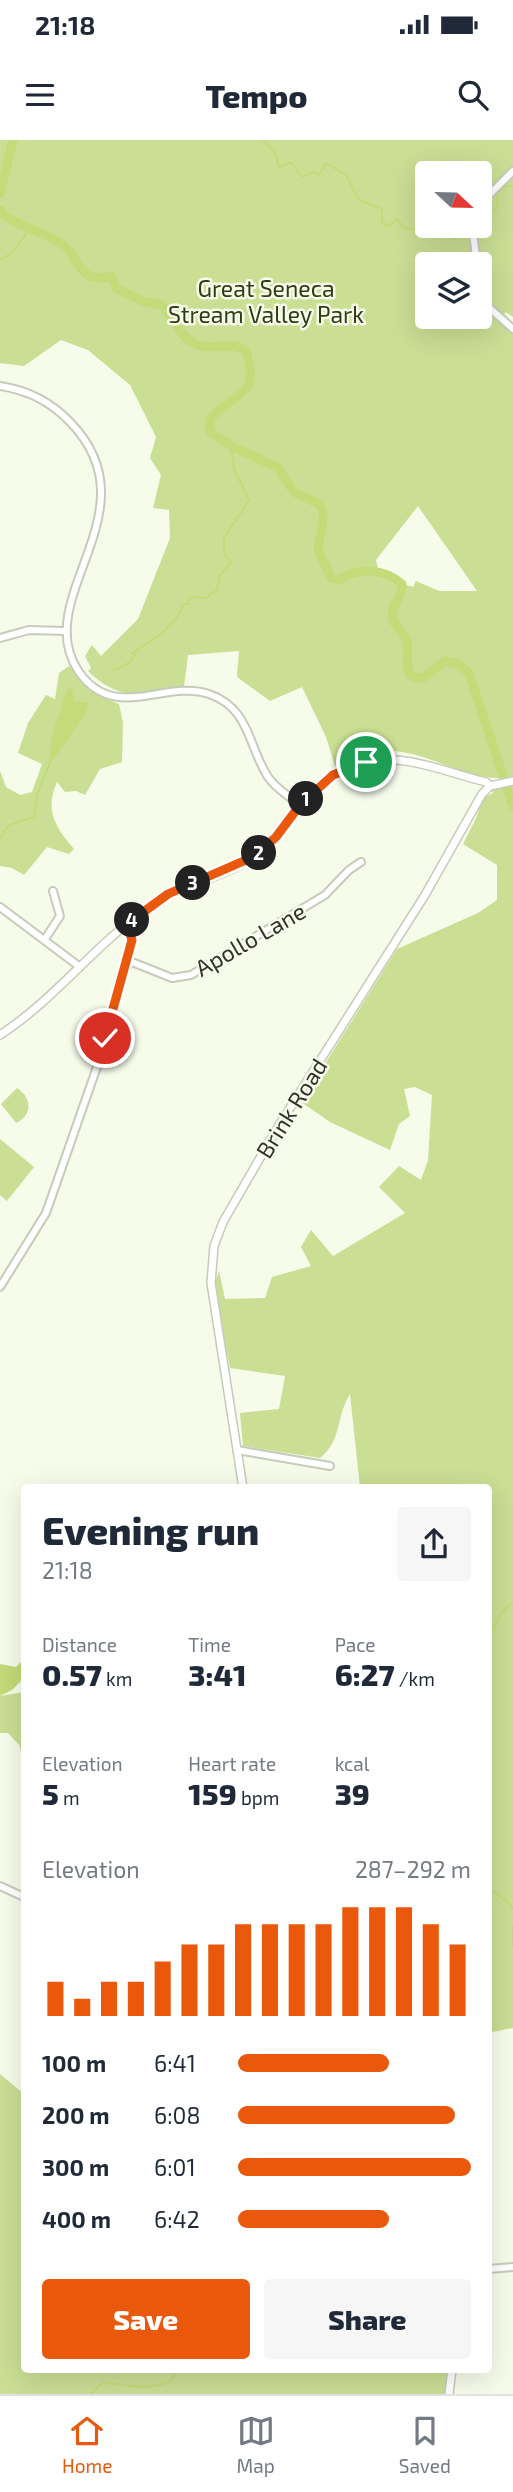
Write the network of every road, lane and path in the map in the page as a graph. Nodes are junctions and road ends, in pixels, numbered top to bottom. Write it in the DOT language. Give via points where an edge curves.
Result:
graph roads {
  1 [pos="513,172"];
  2 [pos="492,192"];
  3 [pos="492,310"];
  4 [pos="513,328"];
  5 [pos="0,386"];
  6 [pos="65,631"];
  7 [pos="0,638"];
  8 [pos="513,781"];
  9 [pos="490,786"];
  10 [pos="300,805"];
  11 [pos="361,862"];
  12 [pos="53,891"];
  13 [pos="0,907"];
  14 [pos="127,924"];
  15 [pos="45,939"];
  16 [pos="127,960"];
  17 [pos="80,967"];
  18 [pos="0,1035"];
  19 [pos="0,1287"];
  20 [pos="237,1450"];
  21 [pos="330,1466"];
  22 [pos="242,1484"];
  23 [pos="0,1886"];
  24 [pos="21,1896"];
  25 [pos="513,2267"];
  26 [pos="492,2269"];
  27 [pos="452,2373"];
  28 [pos="449,2394"];
  1 -- 2 [label="street"];
  3 -- 4 [label="street"];
  5 -- 6 [label="street" via="26,392 60,412 81,435 98,473 99,520"];
  6 -- 7 [label="street" via="29,630"];
  6 -- 10 [label="street" via="71,658 81,674 110,694 134,699 187,690 222,699 246,723 268,776"];
  8 -- 9 [label="main road"];
  9 -- 10 [label="main road" via="414,762 379,760 333,775"];
  9 -- 20 [label="main road, Brink Road" via="278,1127 220,1230 211,1283"];
  10 -- 14 [label="main road" via="255,856 168,894"];
  11 -- 16 [label="street, Apollo Lane" via="326,895 191,975 172,978"];
  12 -- 15 [label="street" via="61,916"];
  13 -- 15 [label="street"];
  14 -- 16 [label="street" via="132,940"];
  14 -- 17 [label="main road"];
  15 -- 17 [label="street"];
  16 -- 19 [label="street" via="98,1064 46,1213"];
  17 -- 18 [label="main road"];
  20 -- 21 [label="street"];
  20 -- 22 [label="main road, Brink Road"];
  23 -- 24 [label="street"];
  25 -- 26 [label="street"];
  27 -- 28 [label="main road"];
}
